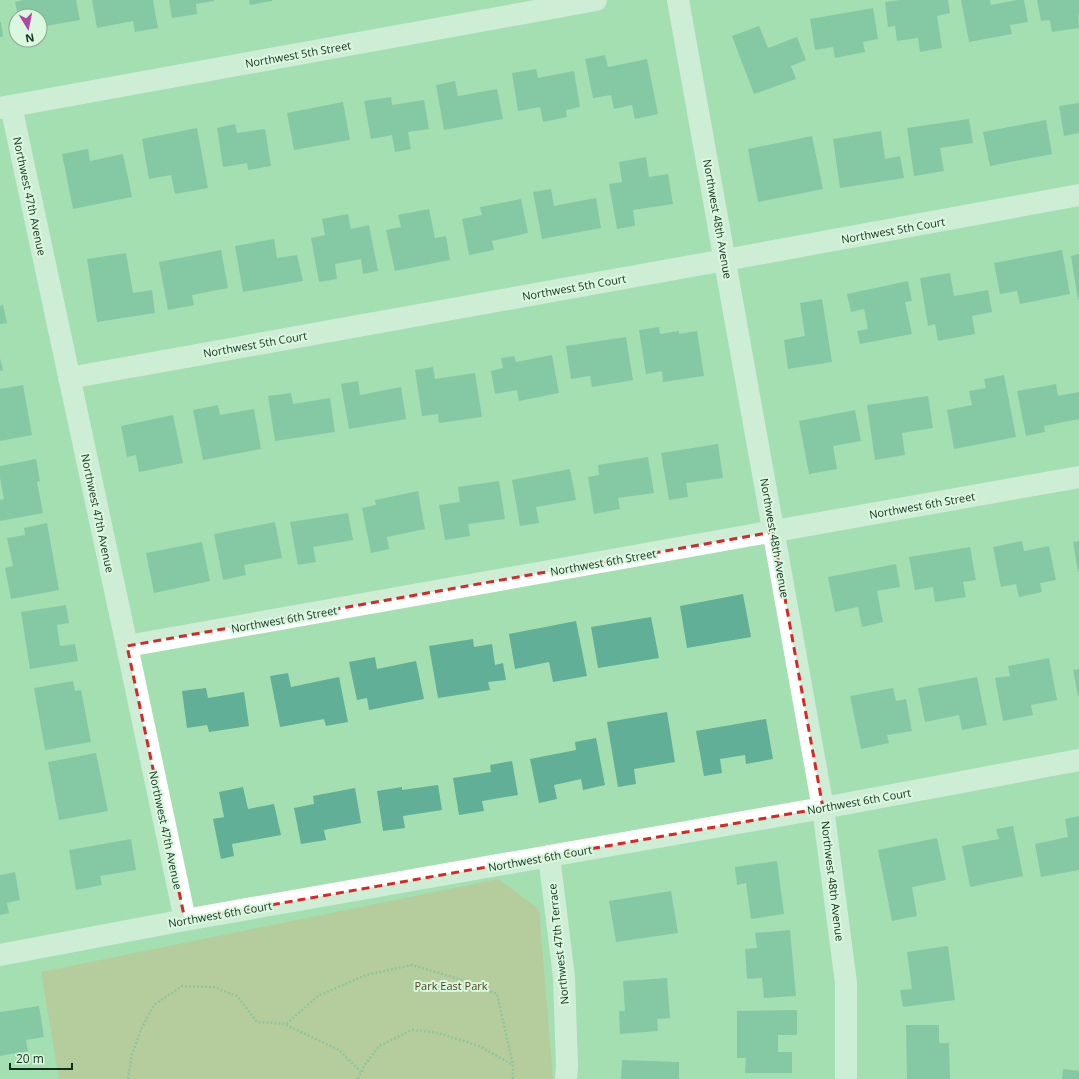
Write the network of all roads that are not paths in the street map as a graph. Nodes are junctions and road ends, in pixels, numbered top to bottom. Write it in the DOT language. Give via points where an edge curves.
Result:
graph roads {
  1 [pos="596,0"];
  2 [pos="678,0"];
  3 [pos="6,107"];
  4 [pos="1079,196"];
  5 [pos="725,260"];
  6 [pos="69,378"];
  7 [pos="1079,477"];
  8 [pos="773,532"];
  9 [pos="128,646"];
  10 [pos="1079,760"];
  11 [pos="823,808"];
  12 [pos="549,856"];
  13 [pos="185,920"];
  14 [pos="0,955"];
  15 [pos="566,1079"];
  16 [pos="846,1079"];
  1 -- 3 [label="street, Northwest 5th Street"];
  2 -- 5 [label="street, Northwest 48th Avenue"];
  3 -- 6 [label="street, Northwest 47th Avenue"];
  4 -- 5 [label="street, Northwest 5th Court"];
  5 -- 6 [label="street, Northwest 5th Court"];
  5 -- 8 [label="street, Northwest 48th Avenue"];
  6 -- 9 [label="street, Northwest 47th Avenue"];
  7 -- 8 [label="street, Northwest 6th Street"];
  8 -- 9 [label="street, Northwest 6th Street"];
  8 -- 11 [label="street, Northwest 48th Avenue"];
  9 -- 13 [label="street, Northwest 47th Avenue"];
  10 -- 11 [label="street, Northwest 6th Court"];
  11 -- 12 [label="street, Northwest 6th Court"];
  11 -- 16 [label="street, Northwest 48th Avenue" via="846,983"];
  12 -- 13 [label="street, Northwest 6th Court"];
  12 -- 15 [label="street, Northwest 47th Terrace" via="564,977"];
  13 -- 14 [label="street, Northwest 6th Court"];
}
